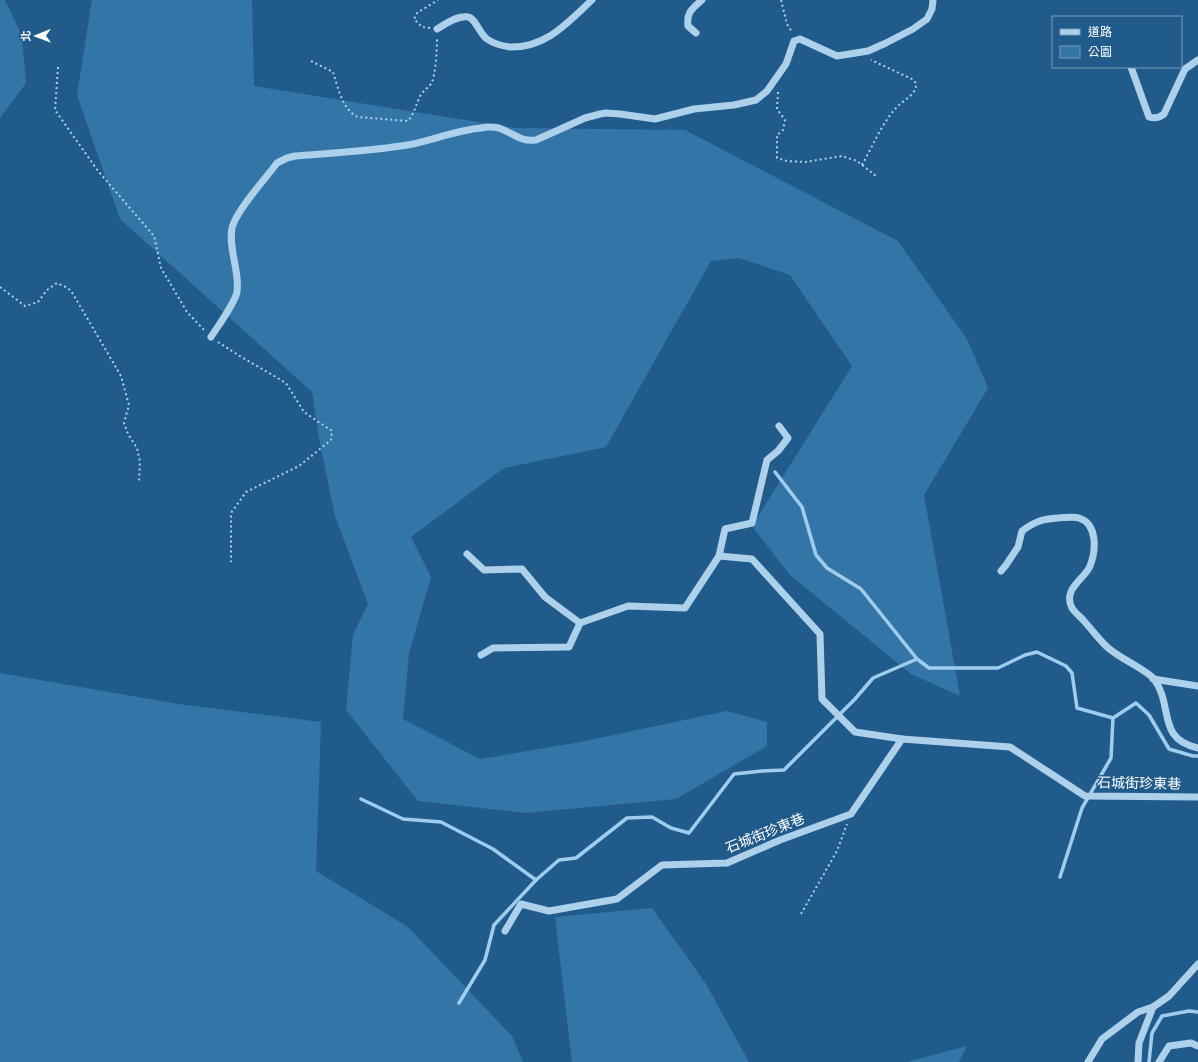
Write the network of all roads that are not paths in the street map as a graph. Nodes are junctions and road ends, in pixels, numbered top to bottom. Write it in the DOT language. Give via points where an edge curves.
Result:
graph roads {
  1 [pos="592,0"];
  2 [pos="702,0"];
  3 [pos="933,0"];
  4 [pos="437,29"];
  5 [pos="696,32"];
  6 [pos="1198,60"];
  7 [pos="1131,68"];
  8 [pos="211,337"];
  9 [pos="779,426"];
  10 [pos="467,554"];
  11 [pos="719,556"];
  12 [pos="1000,571"];
  13 [pos="580,623"];
  14 [pos="481,655"];
  15 [pos="1153,679"];
  16 [pos="1198,686"];
  17 [pos="902,739"];
  18 [pos="1198,748"];
  19 [pos="1198,797"];
  20 [pos="505,931"];
  21 [pos="1198,964"];
  22 [pos="1152,1007"];
  23 [pos="1198,1046"];
  24 [pos="1088,1062"];
  25 [pos="1138,1062"];
  26 [pos="1159,1062"];
  1 -- 4 [label="street" via="546,40 518,47 501,46 493,42 482,35 469,17 461,16"];
  2 -- 5 [label="street" via="688,14 687,19 688,26"];
  3 -- 8 [label="street" via="927,19 913,29 868,51 838,56 800,39 794,41 786,64 767,91 756,100 734,105 694,108 655,119 600,114 529,141 498,128 482,128 382,149 287,158 278,163 234,222 232,241 236,294"];
  6 -- 7 [label="street" via="1185,69 1164,114 1159,118 1149,117"];
  9 -- 11 [label="street" via="788,438 767,460 752,523 725,529"];
  10 -- 13 [label="street" via="484,570 522,569 545,597"];
  11 -- 13 [label="street" via="685,608 628,606"];
  11 -- 17 [label="street, 石城街珍東巷" via="752,559 820,634 822,699 855,732"];
  12 -- 15 [label="street" via="1018,547 1022,531 1033,523 1046,519 1078,518 1086,522 1092,529 1093,553 1090,567 1072,589 1072,607 1107,648"];
  13 -- 14 [label="street" via="569,647 493,648"];
  15 -- 16 [label="street"];
  15 -- 18 [label="street" via="1161,695 1172,732 1178,740"];
  17 -- 19 [label="street, 石城街珍東巷" via="1010,747 1086,796"];
  17 -- 20 [label="street, 石城街珍東巷" via="851,814 726,863 662,865 617,899 549,911 521,904"];
  21 -- 22 [label="street" via="1169,996"];
  22 -- 24 [label="street" via="1138,1012 1102,1039"];
  22 -- 25 [label="street" via="1139,1043"];
  23 -- 26 [label="street" via="1191,1043 1170,1046"];
}
